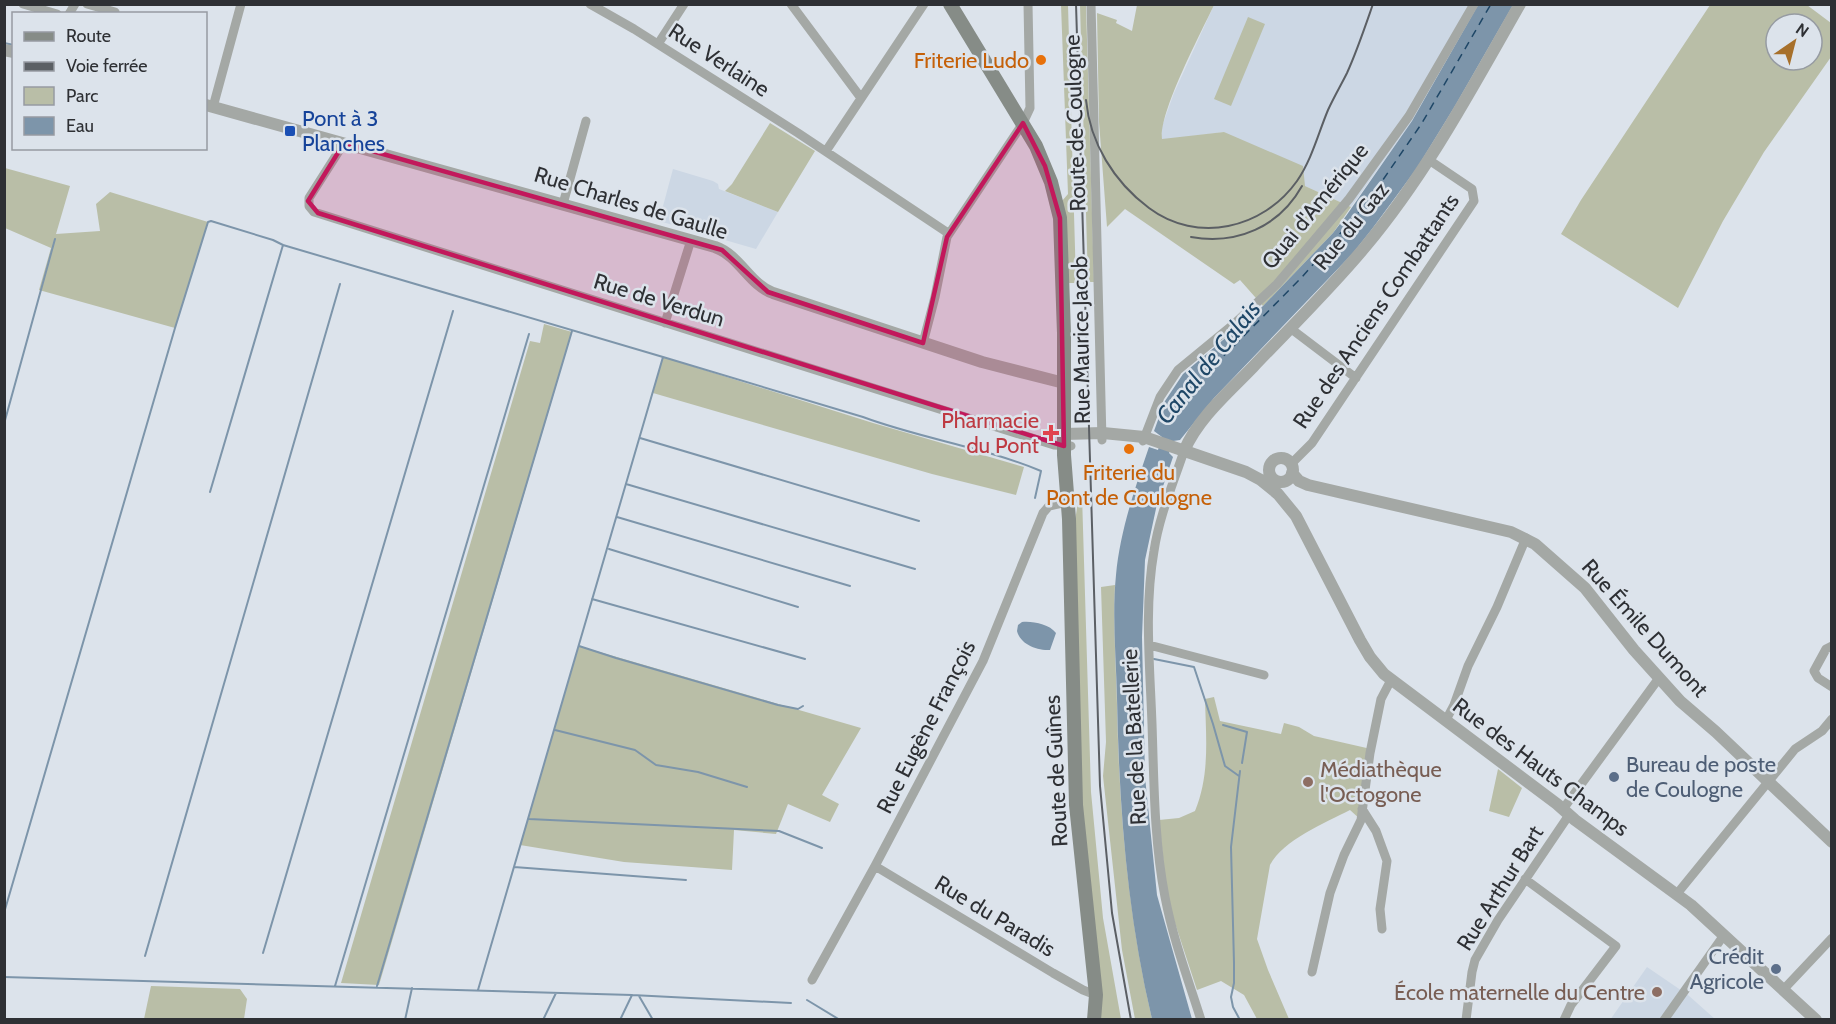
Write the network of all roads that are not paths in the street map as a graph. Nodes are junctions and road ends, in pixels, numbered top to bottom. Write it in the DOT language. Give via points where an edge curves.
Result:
graph roads {
  1 [pos="23,4"];
  2 [pos="87,4"];
  3 [pos="241,4"];
  4 [pos="590,4"];
  5 [pos="684,4"];
  6 [pos="791,4"];
  7 [pos="924,4"];
  8 [pos="950,4"];
  9 [pos="1028,4"];
  10 [pos="1091,4"];
  11 [pos="1474,4"];
  12 [pos="1520,4"];
  13 [pos="115,10"];
  14 [pos="50,12"];
  15 [pos="658,44"];
  16 [pos="861,98"];
  17 [pos="209,106"];
  18 [pos="586,121"];
  19 [pos="1023,123"];
  20 [pos="344,143"];
  21 [pos="826,151"];
  22 [pos="1429,160"];
  23 [pos="563,204"];
  24 [pos="948,233"];
  25 [pos="691,240"];
  26 [pos="1098,240"];
  27 [pos="665,323"];
  28 [pos="1290,328"];
  29 [pos="1064,333"];
  30 [pos="923,343"];
  31 [pos="1356,378"];
  32 [pos="1064,383"];
  33 [pos="1103,436"];
  34 [pos="1147,439"];
  35 [pos="1068,440"];
  36 [pos="1180,449"];
  37 [pos="1292,469"];
  38 [pos="1246,472"];
  39 [pos="1272,476"];
  40 [pos="1069,502"];
  41 [pos="1291,509"];
  42 [pos="1526,538"];
  43 [pos="1149,645"];
  44 [pos="1832,646"];
  45 [pos="1264,675"];
  46 [pos="1659,678"];
  47 [pos="1391,680"];
  48 [pos="1832,687"];
  49 [pos="1832,719"];
  50 [pos="1446,720"];
  51 [pos="1768,782"];
  52 [pos="1362,809"];
  53 [pos="1566,812"];
  54 [pos="1832,842"];
  55 [pos="875,866"];
  56 [pos="1525,879"];
  57 [pos="1676,895"];
  58 [pos="1382,929"];
  59 [pos="1724,935"];
  60 [pos="1832,938"];
  61 [pos="1312,972"];
  62 [pos="812,980"];
  63 [pos="1783,990"];
  64 [pos="1096,995"];
  65 [pos="1094,1020"];
  66 [pos="1201,1020"];
  67 [pos="1466,1020"];
  68 [pos="1564,1020"];
  69 [pos="1664,1020"];
  70 [pos="1816,1020"];
  1 -- 14 [label="street"];
  2 -- 13 [label="street"];
  3 -- 17 [label="street"];
  4 -- 15 [label="street, Rue Verlaine"];
  5 -- 15 [label="street"];
  6 -- 16 [label="street"];
  7 -- 16 [label="street"];
  8 -- 19 [label="main road"];
  9 -- 19 [label="street" via="1030,108"];
  10 -- 26 [label="street, Route de Coulogne"];
  11 -- 34 [label="street, Quai d'Amérique" via="1409,116 1349,199 1266,295 1181,366 1160,397"];
  12 -- 22 [label="street, Rue du Gaz"];
  15 -- 21 [label="street, Rue Verlaine"];
  16 -- 21 [label="street"];
  17 -- 20 [label="street, Rue Charles de Gaulle"];
  18 -- 23 [label="street"];
  19 -- 24 [label="street"];
  19 -- 29 [label="main road" via="1045,166 1059,212"];
  20 -- 23 [label="street, Rue Charles de Gaulle"];
  20 -- 27 [label="street, Rue de Verdun" via="309,198 314,212"];
  21 -- 24 [label="street, Rue Verlaine"];
  22 -- 28 [label="street, Rue du Gaz" via="1364,248"];
  22 -- 31 [label="street, Rue des Anciens Combattants" via="1472,189 1474,201"];
  23 -- 25 [label="street, Rue Charles de Gaulle"];
  24 -- 30 [label="street"];
  25 -- 27 [label="street"];
  25 -- 30 [label="street, Rue Charles de Gaulle" via="730,254 768,292"];
  26 -- 33 [label="street, Rue Maurice Jacob"];
  27 -- 35 [label="street, Rue de Verdun" via="1043,441"];
  28 -- 31 [label="street"];
  28 -- 36 [label="street, Rue du Gaz"];
  29 -- 32 [label="main road"];
  29 -- 35 [label="main road" via="1070,364"];
  30 -- 32 [label="street, Rue Charles de Gaulle"];
  31 -- 37 [label="street, Rue des Anciens Combattants"];
  32 -- 35 [label="main road"];
  33 -- 34 [label="street, Rue des Hauts Champs"];
  33 -- 35 [label="street, Rue des Hauts Champs"];
  34 -- 36 [label="street, Rue des Hauts Champs"];
  35 -- 40 [label="main road, Route de Guînes" via="1073,491"];
  36 -- 38 [label="street, Rue des Hauts Champs"];
  36 -- 43 [label="street, Rue de la Batellerie" via="1156,540 1150,579"];
  37 -- 39 [label="street" via="1284,482"];
  37 -- 39 [label="street" via="1285,459 1276,459 1270,464"];
  37 -- 42 [label="street, Rue Émile Dumont" via="1299,481 1308,485"];
  38 -- 39 [label="street"];
  38 -- 41 [label="street, Rue des Hauts Champs" via="1272,488"];
  39 -- 41 [label="street, Rue des Hauts Champs"];
  40 -- 55 [label="street, Rue Eugène François" via="1049,506 1043,513 986,654"];
  40 -- 64 [label="main road, Route de Guînes" via="1076,815"];
  41 -- 47 [label="street, Rue des Hauts Champs" via="1370,657"];
  42 -- 46 [label="street, Rue Émile Dumont" via="1585,588"];
  42 -- 50 [label="street"];
  43 -- 45 [label="street"];
  43 -- 66 [label="street, Rue de la Batellerie" via="1154,781 1164,894"];
  44 -- 48 [label="street" via="1826,649 1814,671"];
  46 -- 51 [label="street, Rue Émile Dumont"];
  46 -- 53 [label="street, Rue Arthur Bart"];
  47 -- 50 [label="street, Rue des Hauts Champs"];
  47 -- 52 [label="street" via="1381,699"];
  49 -- 51 [label="street" via="1822,731 1795,749"];
  50 -- 53 [label="street, Rue des Hauts Champs"];
  51 -- 54 [label="street, Rue Émile Dumont"];
  51 -- 57 [label="street"];
  52 -- 58 [label="street" via="1376,831 1387,861 1380,909"];
  52 -- 61 [label="street" via="1330,893"];
  53 -- 56 [label="street, Rue Arthur Bart"];
  53 -- 57 [label="street, Rue des Hauts Champs"];
  55 -- 62 [label="street, Rue Eugène François"];
  55 -- 64 [label="street, Rue du Paradis"];
  56 -- 67 [label="street, Rue Arthur Bart" via="1475,960"];
  56 -- 68 [label="street" via="1616,945"];
  57 -- 59 [label="street, Rue des Hauts Champs"];
  59 -- 63 [label="street, Rue des Hauts Champs"];
  59 -- 69 [label="street"];
  60 -- 63 [label="street"];
  63 -- 70 [label="street, Rue des Hauts Champs"];
  64 -- 65 [label="main road, Route de Guînes"];
}
